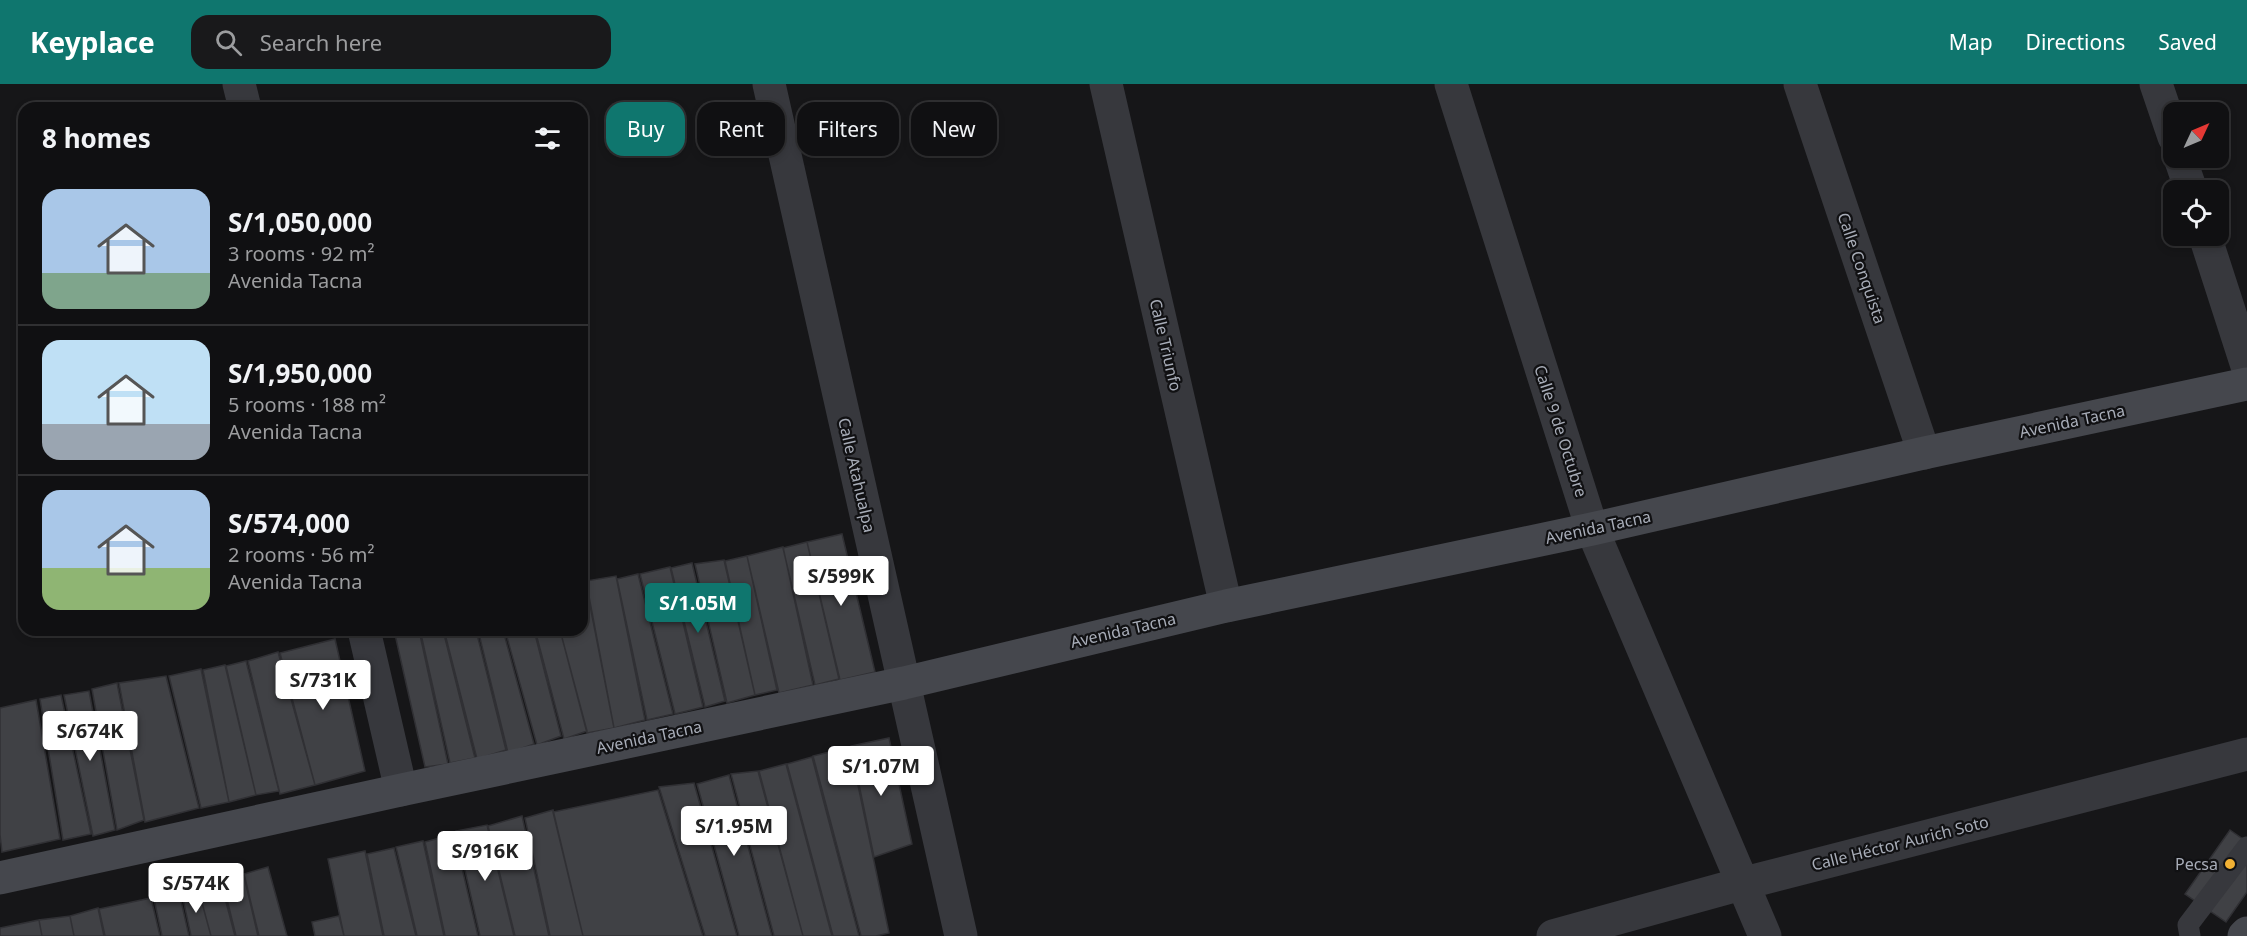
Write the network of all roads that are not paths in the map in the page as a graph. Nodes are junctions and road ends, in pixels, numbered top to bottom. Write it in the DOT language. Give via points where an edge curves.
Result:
graph roads {
  1 [pos="239,84"];
  2 [pos="769,84"];
  3 [pos="1106,84"];
  4 [pos="1451,84"];
  5 [pos="1800,84"];
  6 [pos="2156,84"];
  7 [pos="244,102"];
  8 [pos="2163,105"];
  9 [pos="2208,246"];
  10 [pos="2247,366"];
  11 [pos="2247,384"];
  12 [pos="1924,453"];
  13 [pos="1592,529"];
  14 [pos="1226,606"];
  15 [pos="365,636"];
  16 [pos="904,683"];
  17 [pos="2247,754"];
  18 [pos="401,789"];
  19 [pos="2247,847"];
  20 [pos="0,878"];
  21 [pos="1741,884"];
  22 [pos="961,936"];
  23 [pos="1554,936"];
  24 [pos="1765,936"];
  25 [pos="2190,936"];
  1 -- 7 [label="street"];
  2 -- 16 [label="street, Calle Atahualpa"];
  3 -- 14 [label="street, Calle Triunfo"];
  4 -- 13 [label="street, Calle 9 de Octubre"];
  5 -- 12 [label="street, Calle Conquista"];
  6 -- 8 [label="street"];
  9 -- 10 [label="street"];
  11 -- 12 [label="street, Avenida Tacna"];
  12 -- 13 [label="street, Avenida Tacna"];
  13 -- 14 [label="street, Avenida Tacna"];
  13 -- 21 [label="street, Calle 9 de Octubre"];
  14 -- 16 [label="street, Avenida Tacna"];
  15 -- 18 [label="street"];
  16 -- 18 [label="street, Avenida Tacna"];
  16 -- 22 [label="street, Calle Atahualpa"];
  17 -- 21 [label="street, Calle Héctor Aurich Soto"];
  18 -- 20 [label="street, Avenida Tacna"];
  19 -- 25 [label="lane" via="2188,925"];
  21 -- 23 [label="street, Calle Héctor Aurich Soto"];
  21 -- 24 [label="street, Calle 9 de Octubre"];
}
